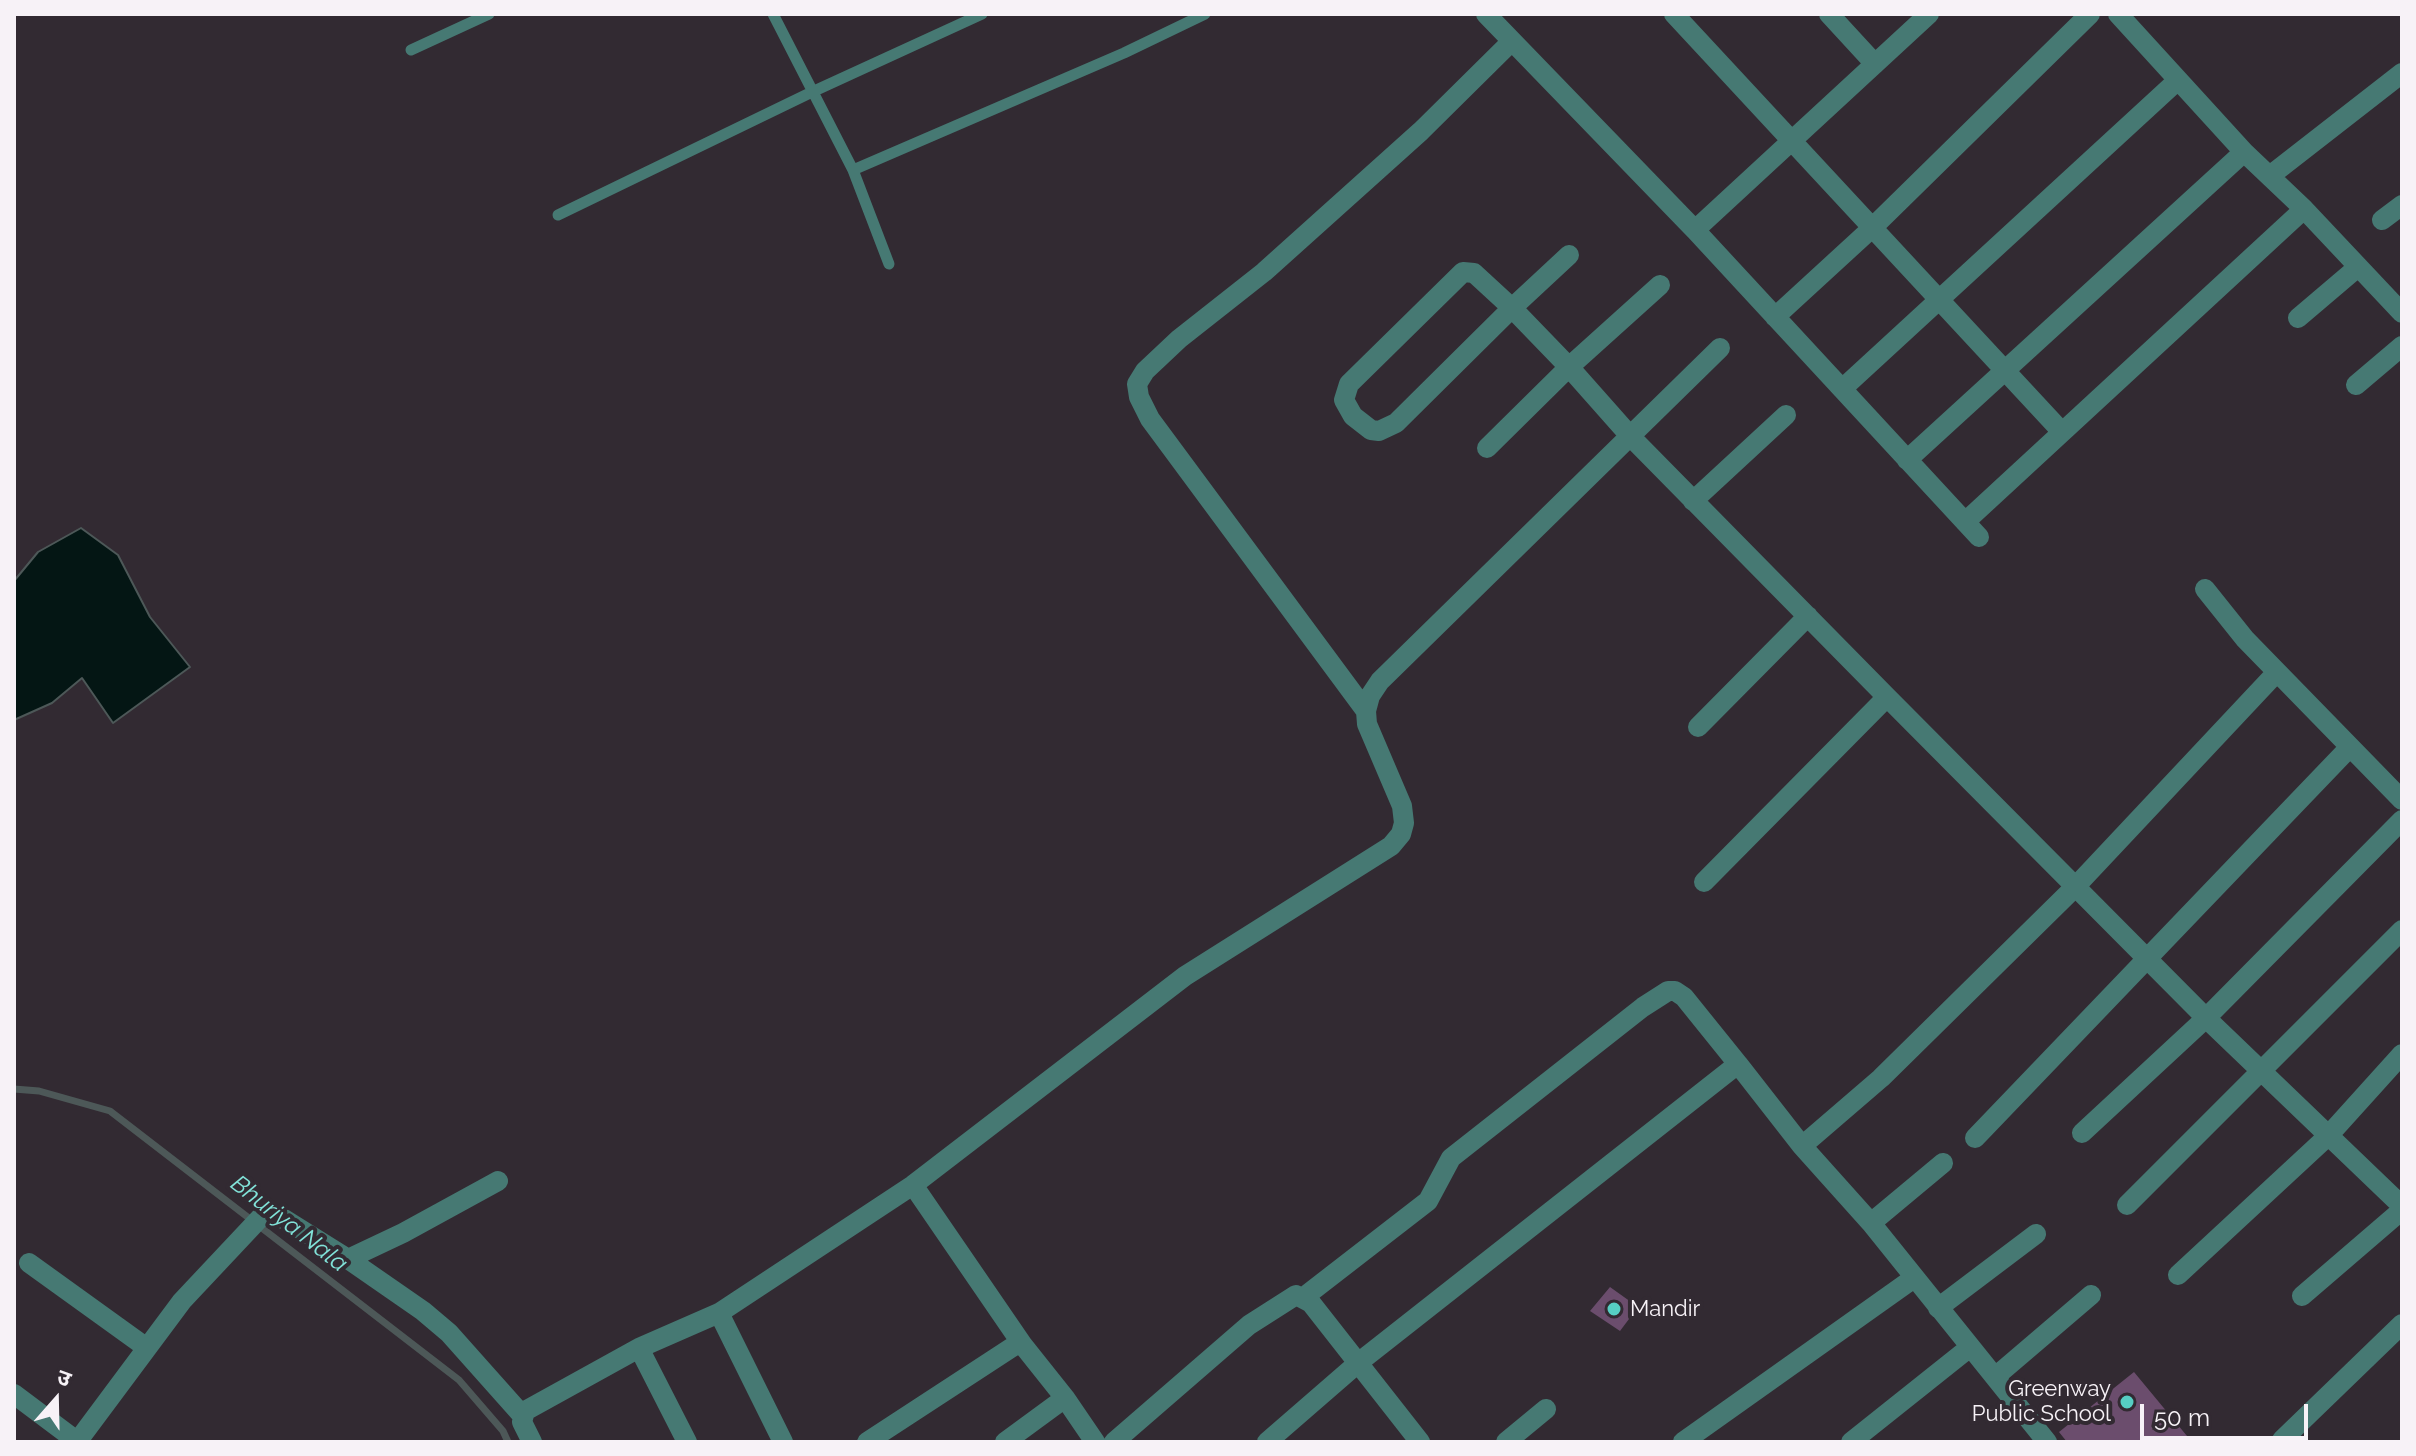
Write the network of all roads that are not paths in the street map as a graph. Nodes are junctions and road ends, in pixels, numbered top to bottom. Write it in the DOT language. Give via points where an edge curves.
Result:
graph roads {
  1 [pos="489,14"];
  2 [pos="773,14"];
  3 [pos="982,14"];
  4 [pos="1205,14"];
  5 [pos="1486,14"];
  6 [pos="1674,14"];
  7 [pos="1829,14"];
  8 [pos="1929,14"];
  9 [pos="2090,14"];
  10 [pos="2118,14"];
  11 [pos="1512,41"];
  12 [pos="411,50"];
  13 [pos="1875,64"];
  14 [pos="2402,73"];
  15 [pos="2178,80"];
  16 [pos="812,92"];
  17 [pos="1792,141"];
  18 [pos="2244,152"];
  19 [pos="853,170"];
  20 [pos="2271,175"];
  21 [pos="2402,205"];
  22 [pos="2304,209"];
  23 [pos="558,215"];
  24 [pos="2382,220"];
  25 [pos="1872,228"];
  26 [pos="1695,230"];
  27 [pos="1569,255"];
  28 [pos="889,264"];
  29 [pos="2358,267"];
  30 [pos="1660,285"];
  31 [pos="1939,300"];
  32 [pos="1512,308"];
  33 [pos="2402,313"];
  34 [pos="1775,317"];
  35 [pos="2298,318"];
  36 [pos="2402,346"];
  37 [pos="1720,348"];
  38 [pos="1569,367"];
  39 [pos="2005,371"];
  40 [pos="2356,385"];
  41 [pos="1842,389"];
  42 [pos="1786,415"];
  43 [pos="2062,432"];
  44 [pos="1631,437"];
  45 [pos="1487,448"];
  46 [pos="1907,460"];
  47 [pos="1693,501"];
  48 [pos="2205,589"];
  49 [pos="1808,616"];
  50 [pos="2277,672"];
  51 [pos="1887,697"];
  52 [pos="1366,711"];
  53 [pos="1698,727"];
  54 [pos="2350,747"];
  55 [pos="2402,800"];
  56 [pos="2402,820"];
  57 [pos="1704,882"];
  58 [pos="2076,886"];
  59 [pos="2402,930"];
  60 [pos="2149,959"];
  61 [pos="2206,1018"];
  62 [pos="2402,1054"];
  63 [pos="1738,1064"];
  64 [pos="2263,1071"];
  65 [pos="2082,1133"];
  66 [pos="2328,1136"];
  67 [pos="1975,1138"];
  68 [pos="1802,1146"];
  69 [pos="1943,1163"];
  70 [pos="498,1181"];
  71 [pos="913,1185"];
  72 [pos="2127,1205"];
  73 [pos="2402,1208"];
  74 [pos="1871,1223"];
  75 [pos="2036,1234"];
  76 [pos="348,1259"];
  77 [pos="29,1263"];
  78 [pos="2178,1275"];
  79 [pos="1914,1278"];
  80 [pos="2091,1295"];
  81 [pos="2302,1296"];
  82 [pos="1304,1297"];
  83 [pos="1938,1308"];
  84 [pos="719,1313"];
  85 [pos="2402,1324"];
  86 [pos="1022,1344"];
  87 [pos="147,1348"];
  88 [pos="639,1348"];
  89 [pos="1969,1348"];
  90 [pos="1358,1363"];
  91 [pos="1995,1377"];
  92 [pos="14,1394"];
  93 [pos="1065,1398"];
  94 [pos="1546,1409"];
  95 [pos="522,1415"];
  96 [pos="2282,1440"];
  97 [pos="2044,1441"];
  98 [pos="78,1442"];
  99 [pos="532,1442"];
  100 [pos="687,1442"];
  101 [pos="783,1442"];
  102 [pos="867,1442"];
  103 [pos="1005,1442"];
  104 [pos="1095,1442"];
  105 [pos="1114,1442"];
  106 [pos="1267,1442"];
  107 [pos="1420,1442"];
  108 [pos="1506,1442"];
  109 [pos="1683,1442"];
  110 [pos="1851,1442"];
  1 -- 12 [label="lane"];
  2 -- 16 [label="lane"];
  3 -- 16 [label="lane"];
  4 -- 19 [label="lane"];
  5 -- 11 [label="street"];
  6 -- 17 [label="street"];
  7 -- 13 [label="street"];
  8 -- 13 [label="street"];
  9 -- 25 [label="street"];
  10 -- 15 [label="street"];
  11 -- 26 [label="street"];
  11 -- 52 [label="street" via="1421,131 1264,272 1179,339 1137,384 1150,419"];
  13 -- 17 [label="street"];
  14 -- 20 [label="street"];
  15 -- 18 [label="street"];
  15 -- 31 [label="street"];
  16 -- 19 [label="lane"];
  16 -- 23 [label="lane"];
  17 -- 25 [label="street"];
  17 -- 26 [label="street"];
  18 -- 20 [label="street"];
  18 -- 39 [label="street"];
  19 -- 28 [label="lane"];
  20 -- 22 [label="street"];
  21 -- 24 [label="street"];
  22 -- 29 [label="street"];
  22 -- 43 [label="street"];
  25 -- 31 [label="street"];
  25 -- 34 [label="street"];
  26 -- 34 [label="street"];
  27 -- 32 [label="street"];
  29 -- 33 [label="street"];
  29 -- 35 [label="street"];
  30 -- 38 [label="street"];
  31 -- 39 [label="street"];
  31 -- 41 [label="street"];
  32 -- 32 [label="street" via="1474,273 1463,272 1349,384 1346,407 1359,424 1371,430 1388,428"];
  32 -- 38 [label="street"];
  34 -- 41 [label="street"];
  36 -- 40 [label="street"];
  37 -- 44 [label="street"];
  38 -- 44 [label="street"];
  38 -- 45 [label="street"];
  39 -- 43 [label="street"];
  39 -- 46 [label="street"];
  41 -- 46 [label="street"];
  42 -- 47 [label="street"];
  43 -- 46 [label="street" via="1972,529"];
  44 -- 47 [label="street"];
  44 -- 52 [label="street" via="1380,681"];
  47 -- 49 [label="street"];
  48 -- 50 [label="street"];
  49 -- 51 [label="street"];
  49 -- 53 [label="street"];
  50 -- 54 [label="street"];
  50 -- 58 [label="street"];
  51 -- 57 [label="street"];
  51 -- 58 [label="street"];
  52 -- 71 [label="street" via="1402,806 1401,834 1391,846 1185,976"];
  54 -- 55 [label="street"];
  54 -- 60 [label="street"];
  56 -- 61 [label="street"];
  58 -- 60 [label="street"];
  58 -- 68 [label="street" via="1881,1078"];
  59 -- 64 [label="street"];
  60 -- 61 [label="street"];
  60 -- 67 [label="street"];
  61 -- 64 [label="street"];
  61 -- 65 [label="street"];
  62 -- 66 [label="street"];
  63 -- 68 [label="street"];
  63 -- 82 [label="street" via="1684,997 1668,991 1451,1158 1428,1201"];
  63 -- 90 [label="street"];
  64 -- 66 [label="street"];
  64 -- 72 [label="street"];
  66 -- 73 [label="street"];
  66 -- 78 [label="street"];
  68 -- 74 [label="street"];
  69 -- 74 [label="street"];
  70 -- 76 [label="street"];
  71 -- 84 [label="street"];
  71 -- 86 [label="street"];
  73 -- 81 [label="street"];
  74 -- 79 [label="street"];
  75 -- 83 [label="street"];
  76 -- 87 [label="street" via="284,1219 260,1218 182,1301"];
  76 -- 95 [label="street" via="449,1333"];
  77 -- 87 [label="street"];
  79 -- 83 [label="street"];
  79 -- 109 [label="street"];
  80 -- 91 [label="street"];
  82 -- 90 [label="street"];
  82 -- 105 [label="street" via="1289,1298 1249,1325"];
  83 -- 89 [label="street"];
  84 -- 88 [label="street"];
  84 -- 101 [label="street"];
  85 -- 96 [label="street"];
  86 -- 93 [label="street"];
  86 -- 102 [label="street"];
  87 -- 98 [label="street"];
  88 -- 95 [label="street"];
  88 -- 100 [label="street"];
  89 -- 91 [label="street"];
  89 -- 110 [label="street"];
  90 -- 106 [label="street"];
  90 -- 107 [label="street"];
  91 -- 97 [label="street"];
  92 -- 98 [label="street"];
  93 -- 103 [label="street"];
  93 -- 104 [label="street"];
  94 -- 108 [label="street"];
  95 -- 99 [label="street"];
}
